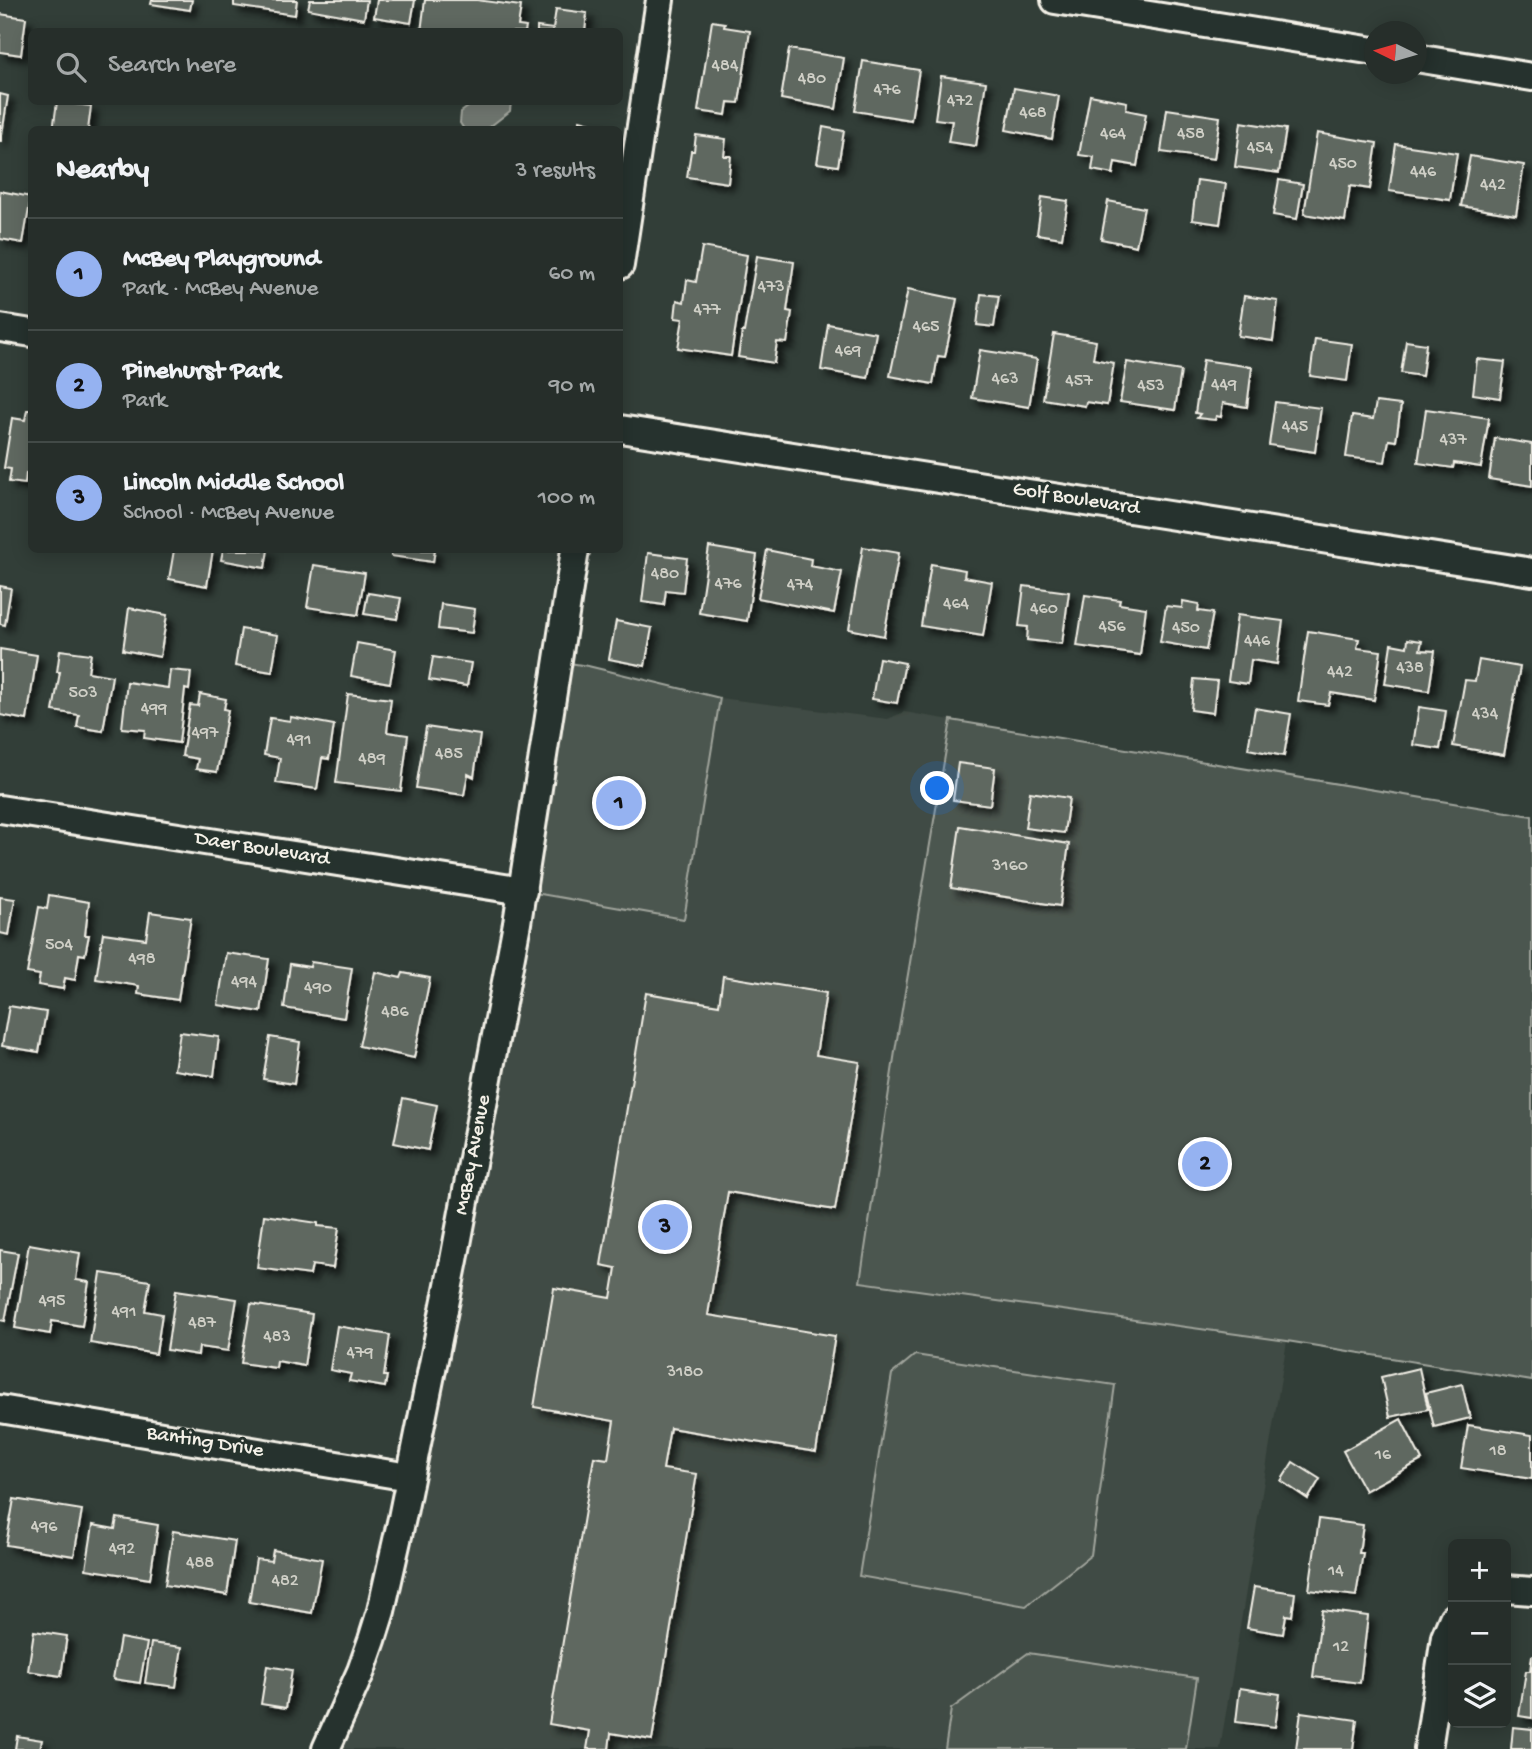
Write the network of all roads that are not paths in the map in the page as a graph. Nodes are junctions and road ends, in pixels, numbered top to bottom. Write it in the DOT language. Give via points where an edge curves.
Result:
graph roads {
  1 [pos="660,0"];
  2 [pos="1055,0"];
  3 [pos="1364,49"];
  4 [pos="1427,60"];
  5 [pos="1532,77"];
  6 [pos="623,245"];
  7 [pos="0,328"];
  8 [pos="28,332"];
  9 [pos="623,429"];
  10 [pos="574,553"];
  11 [pos="1532,572"];
  12 [pos="0,809"];
  13 [pos="523,891"];
  14 [pos="0,1409"];
  15 [pos="409,1477"];
  16 [pos="1511,1589"];
  17 [pos="1532,1591"];
  18 [pos="1448,1630"];
  19 [pos="326,1749"];
  20 [pos="1428,1749"];
  1 -- 6 [label="street"];
  2 -- 3 [label="street"];
  4 -- 5 [label="street"];
  7 -- 8 [label="street"];
  9 -- 11 [label="street, Golf Boulevard"];
  10 -- 13 [label="street, McBey Avenue"];
  12 -- 13 [label="street, Daer Boulevard"];
  13 -- 15 [label="street, McBey Avenue"];
  14 -- 15 [label="street, Banting Drive"];
  15 -- 19 [label="street, McBey Avenue" via="381,1611 361,1671"];
  16 -- 17 [label="street"];
  18 -- 20 [label="street"];
}
